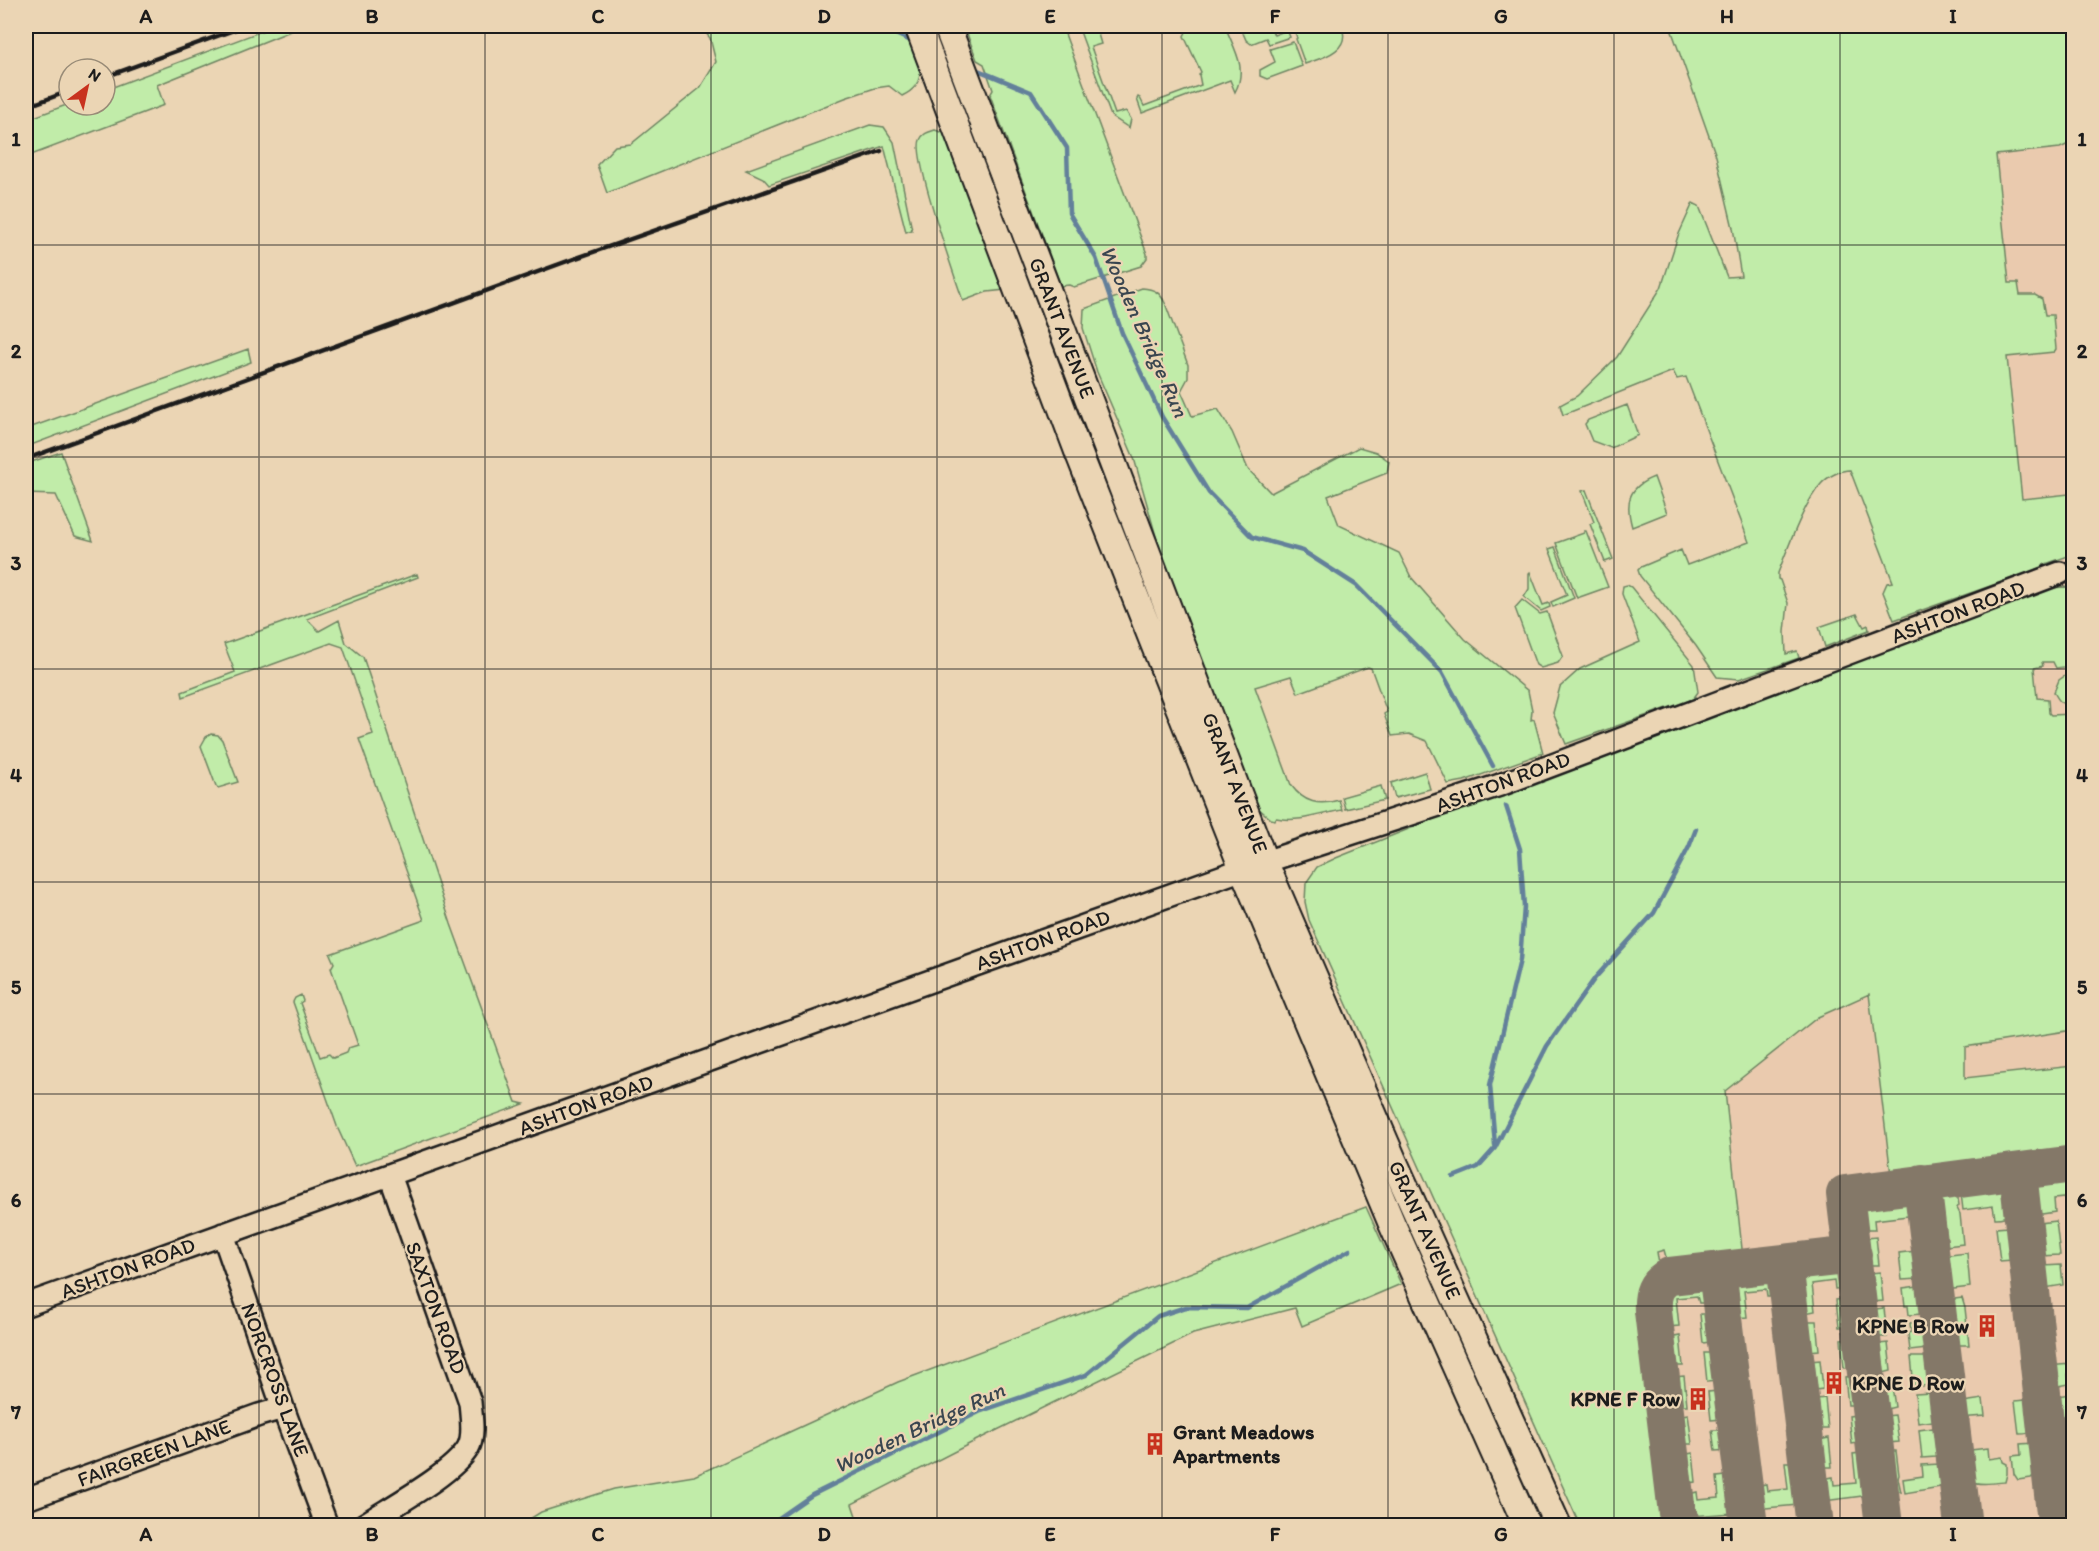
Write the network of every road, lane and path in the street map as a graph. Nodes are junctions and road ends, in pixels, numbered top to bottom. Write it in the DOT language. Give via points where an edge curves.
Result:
graph roads {
  1 [pos="947,26"];
  2 [pos="923,40"];
  3 [pos="1106,443"];
  4 [pos="1079,454"];
  5 [pos="2060,573"];
  6 [pos="1254,865"];
  7 [pos="1382,1164"];
  8 [pos="390,1175"];
  9 [pos="223,1234"];
  10 [pos="26,1305"];
  11 [pos="283,1408"];
  12 [pos="26,1499"];
  13 [pos="327,1526"];
  14 [pos="362,1526"];
  15 [pos="1527,1526"];
  16 [pos="1558,1526"];
  1 -- 3 [label="main road, GRANT AVENUE"];
  2 -- 4 [label="main road, GRANT AVENUE"];
  3 -- 4 [label="main road"];
  3 -- 6 [label="main road, GRANT AVENUE"];
  4 -- 6 [label="main road, GRANT AVENUE"];
  5 -- 6 [label="street, ASHTON ROAD" via="1500,785"];
  6 -- 7 [label="main road, GRANT AVENUE"];
  6 -- 8 [label="street, ASHTON ROAD"];
  7 -- 15 [label="main road, GRANT AVENUE" via="1392,1224"];
  7 -- 16 [label="main road, GRANT AVENUE"];
  8 -- 9 [label="street, ASHTON ROAD"];
  8 -- 14 [label="street, SAXTON ROAD" via="470,1402 472,1426 469,1447 440,1476"];
  9 -- 10 [label="street, ASHTON ROAD"];
  9 -- 11 [label="street, NORCROSS LANE"];
  11 -- 12 [label="street, FAIRGREEN LANE"];
  11 -- 13 [label="street, NORCROSS LANE"];
}
